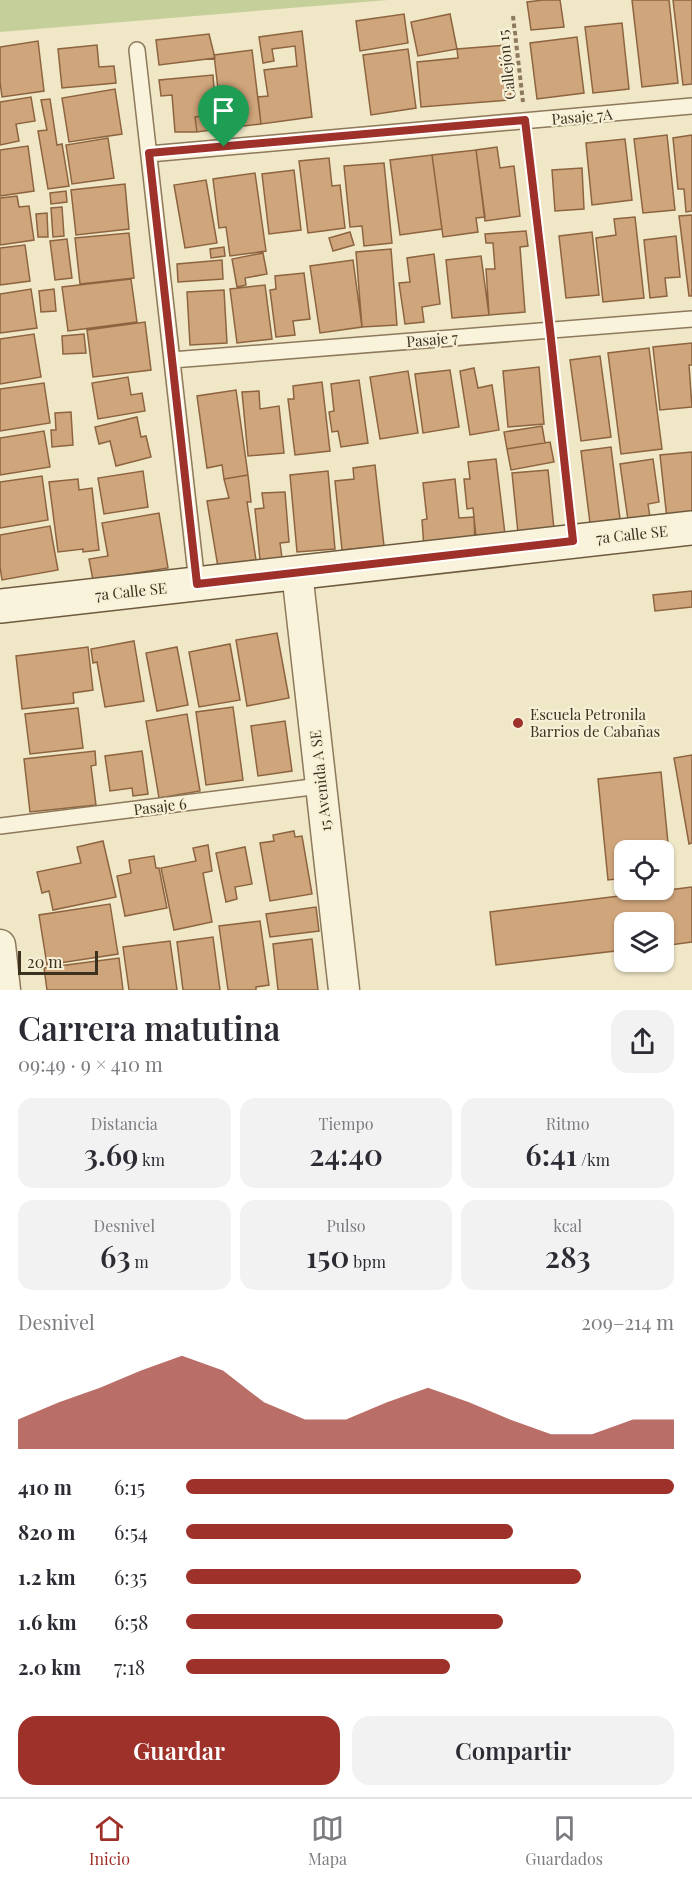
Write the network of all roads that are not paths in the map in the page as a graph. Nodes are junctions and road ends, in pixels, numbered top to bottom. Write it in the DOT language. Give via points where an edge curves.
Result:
graph roads {
  1 [pos="137,50"];
  2 [pos="692,106"];
  3 [pos="149,153"];
  4 [pos="692,319"];
  5 [pos="172,360"];
  6 [pos="692,528"];
  7 [pos="297,572"];
  8 [pos="197,584"];
  9 [pos="0,606"];
  10 [pos="320,786"];
  11 [pos="0,826"];
  12 [pos="0,945"];
  13 [pos="5,990"];
  14 [pos="344,990"];
  1 -- 3 [label="lane"];
  2 -- 3 [label="lane, Pasaje 7A"];
  3 -- 5 [label="lane"];
  4 -- 5 [label="lane, Pasaje 7"];
  5 -- 8 [label="lane"];
  6 -- 7 [label="main road, 7a Calle SE"];
  7 -- 8 [label="main road, 7a Calle SE"];
  7 -- 10 [label="street, 15 Avenida A SE"];
  8 -- 9 [label="main road, 7a Calle SE"];
  10 -- 11 [label="lane, Pasaje 6"];
  10 -- 14 [label="street, 15 Avenida A SE"];
  12 -- 13 [label="street"];
}
